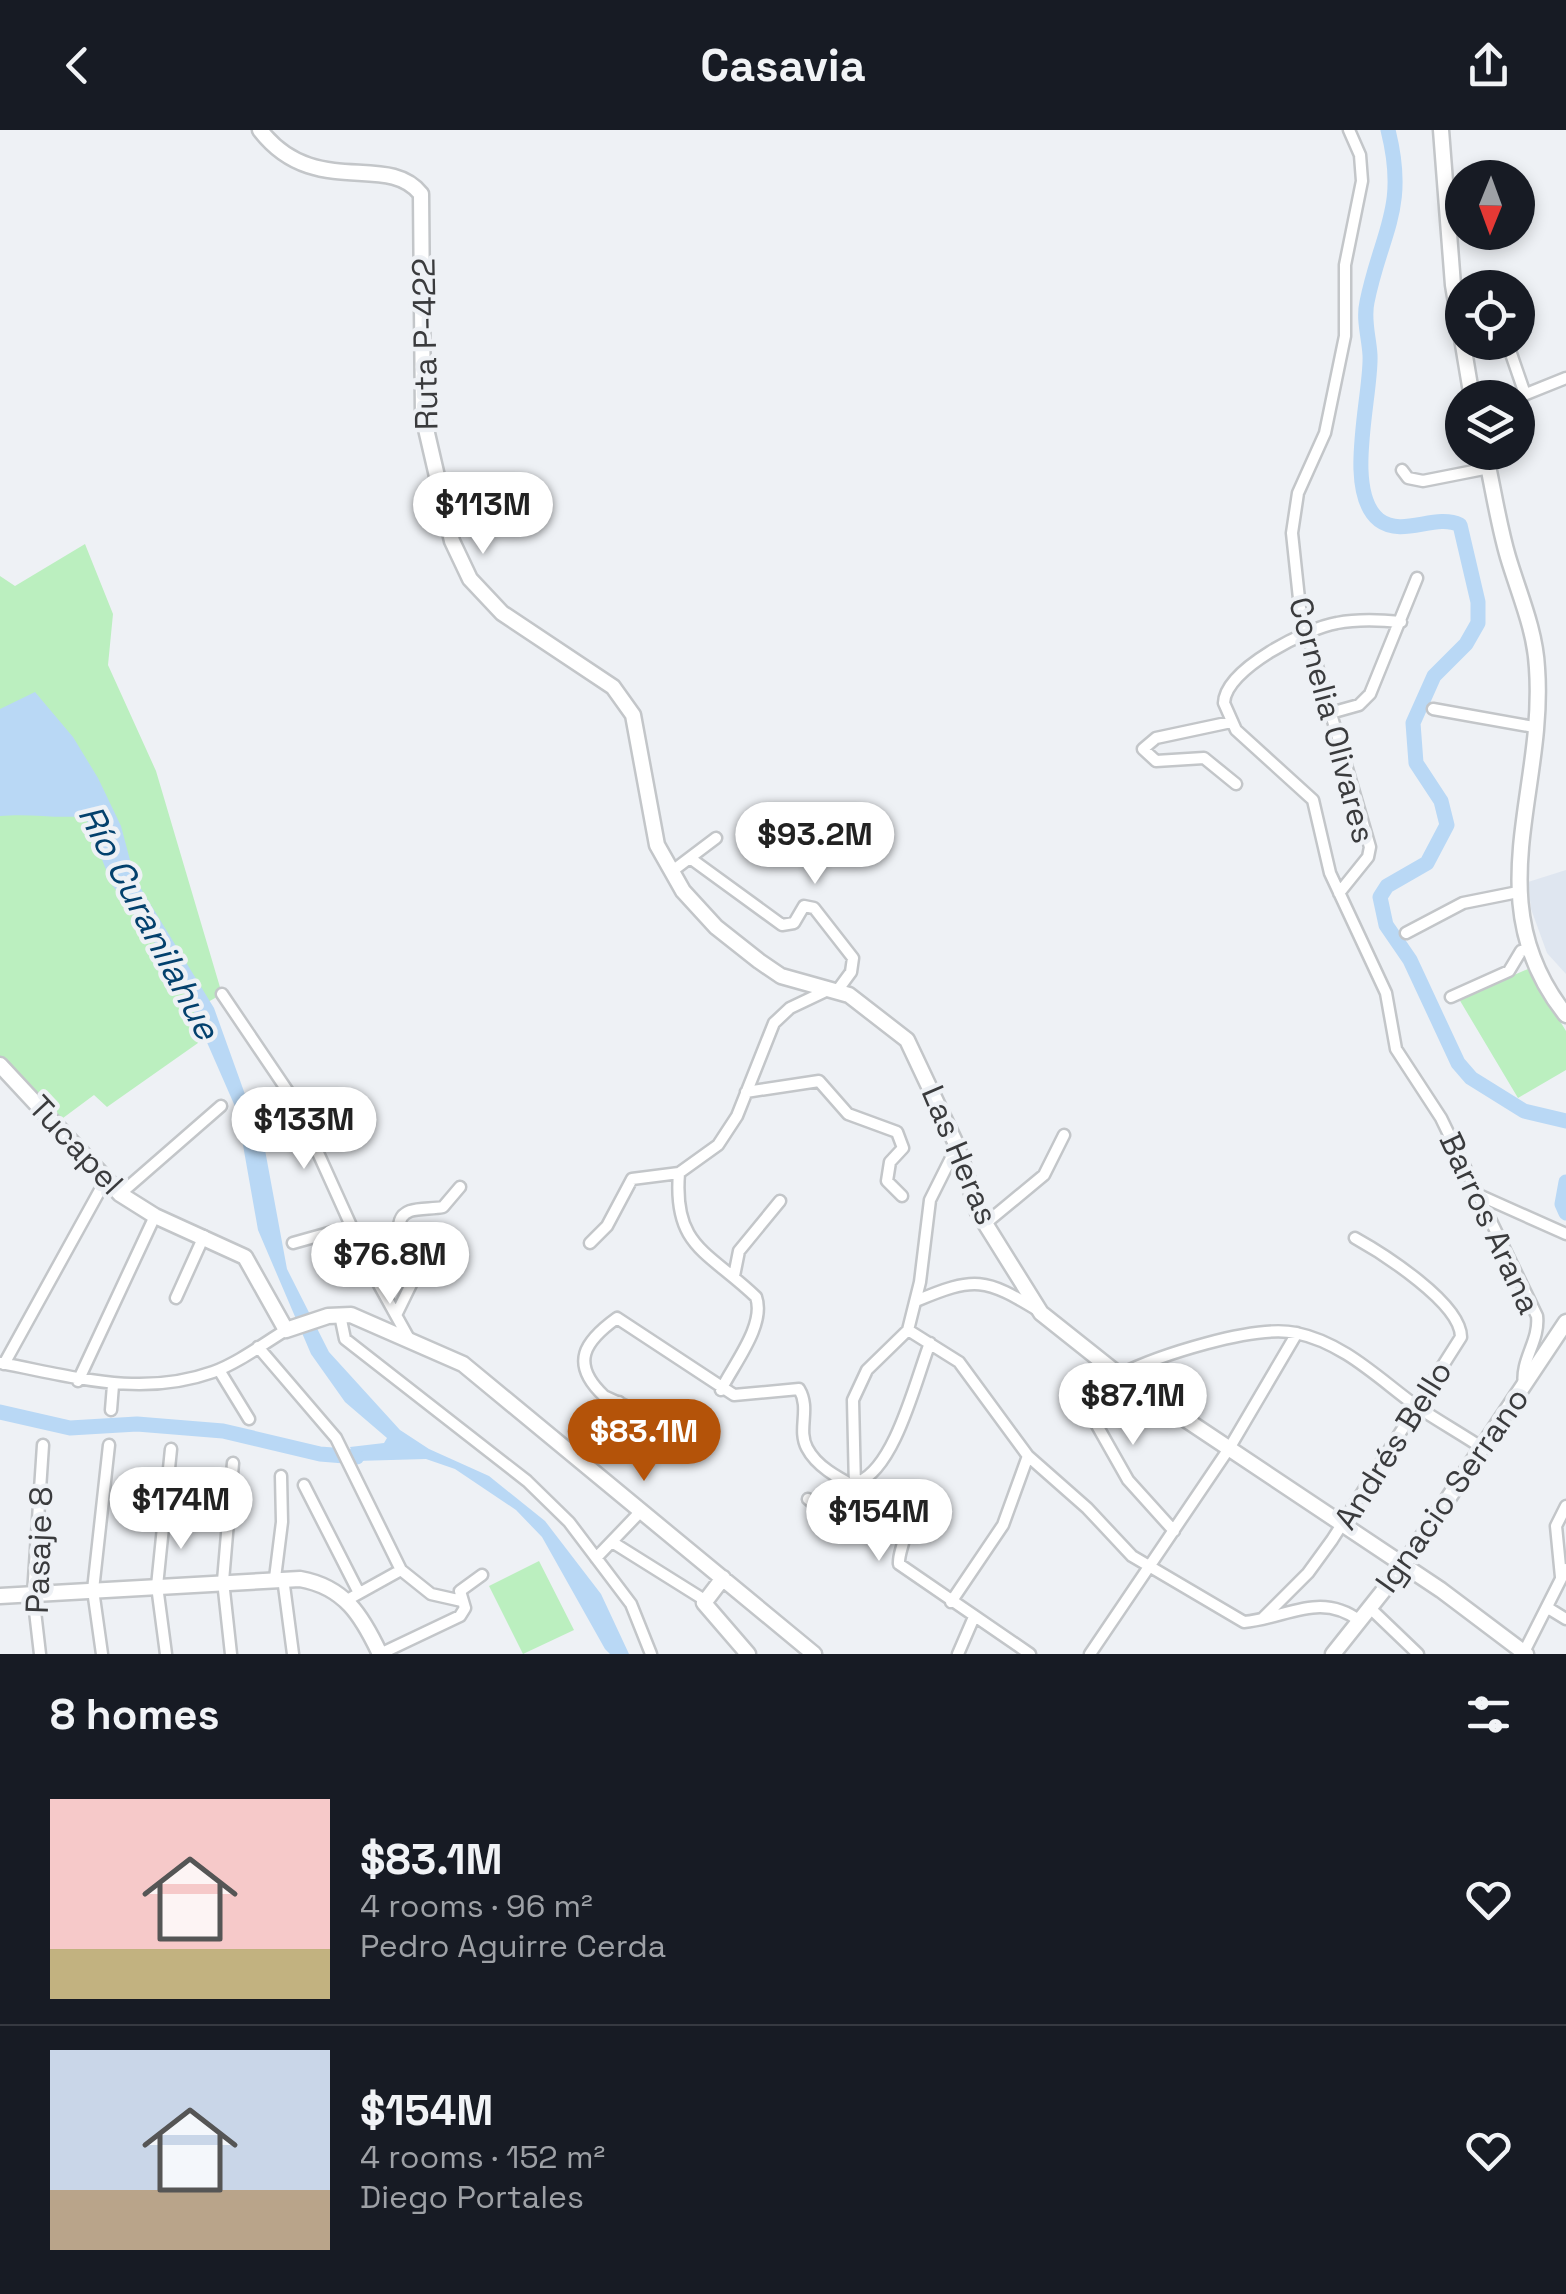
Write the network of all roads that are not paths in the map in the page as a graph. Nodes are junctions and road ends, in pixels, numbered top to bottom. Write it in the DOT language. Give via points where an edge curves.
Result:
graph roads {
  1 [pos="260,130"];
  2 [pos="1349,130"];
  3 [pos="1440,130"];
  4 [pos="1566,378"];
  5 [pos="1469,380"];
  6 [pos="1535,390"];
  7 [pos="1402,470"];
  8 [pos="1457,470"];
  9 [pos="1490,470"];
  10 [pos="1417,578"];
  11 [pos="1401,622"];
  12 [pos="1307,634"];
  13 [pos="1434,709"];
  14 [pos="1334,712"];
  15 [pos="1231,722"];
  16 [pos="1534,726"];
  17 [pos="1236,784"];
  18 [pos="716,838"];
  19 [pos="690,858"];
  20 [pos="672,872"];
  21 [pos="1518,892"];
  22 [pos="1339,894"];
  23 [pos="1406,933"];
  24 [pos="1527,950"];
  25 [pos="829,989"];
  26 [pos="222,994"];
  27 [pos="1451,997"];
  28 [pos="1566,1015"];
  29 [pos="0,1065"];
  30 [pos="746,1092"];
  31 [pos="222,1106"];
  32 [pos="1064,1136"];
  33 [pos="957,1146"];
  34 [pos="679,1173"];
  35 [pos="105,1181"];
  36 [pos="460,1188"];
  37 [pos="120,1194"];
  38 [pos="902,1196"];
  39 [pos="1480,1196"];
  40 [pos="780,1201"];
  41 [pos="155,1216"];
  42 [pos="986,1223"];
  43 [pos="350,1227"];
  44 [pos="1566,1234"];
  45 [pos="204,1236"];
  46 [pos="1354,1238"];
  47 [pos="292,1243"];
  48 [pos="590,1243"];
  49 [pos="734,1276"];
  50 [pos="176,1298"];
  51 [pos="916,1301"];
  52 [pos="397,1313"];
  53 [pos="1042,1313"];
  54 [pos="334,1316"];
  55 [pos="1566,1322"];
  56 [pos="289,1328"];
  57 [pos="908,1330"];
  58 [pos="1297,1333"];
  59 [pos="408,1337"];
  60 [pos="930,1343"];
  61 [pos="258,1348"];
  62 [pos="1101,1360"];
  63 [pos="2,1364"];
  64 [pos="218,1370"];
  65 [pos="1119,1375"];
  66 [pos="78,1381"];
  67 [pos="113,1385"];
  68 [pos="1524,1386"];
  69 [pos="721,1390"];
  70 [pos="619,1402"];
  71 [pos="1416,1406"];
  72 [pos="111,1410"];
  73 [pos="249,1419"];
  74 [pos="702,1441"];
  75 [pos="43,1445"];
  76 [pos="109,1445"];
  77 [pos="1230,1447"];
  78 [pos="1484,1449"];
  79 [pos="171,1450"];
  80 [pos="572,1453"];
  81 [pos="1028,1456"];
  82 [pos="233,1464"];
  83 [pos="281,1476"];
  84 [pos="304,1485"];
  85 [pos="857,1485"];
  86 [pos="808,1499"];
  87 [pos="879,1502"];
  88 [pos="1566,1506"];
  89 [pos="642,1510"];
  90 [pos="1342,1526"];
  91 [pos="1174,1531"];
  92 [pos="612,1542"];
  93 [pos="596,1558"];
  94 [pos="1403,1566"];
  95 [pos="1148,1568"];
  96 [pos="400,1570"];
  97 [pos="482,1574"];
  98 [pos="1564,1574"];
  99 [pos="279,1578"];
  100 [pos="723,1578"];
  101 [pos="223,1581"];
  102 [pos="157,1586"];
  103 [pos="93,1590"];
  104 [pos="33,1594"];
  105 [pos="353,1595"];
  106 [pos="0,1596"];
  107 [pos="704,1599"];
  108 [pos="462,1601"];
  109 [pos="951,1602"];
  110 [pos="1370,1608"];
  111 [pos="1548,1608"];
  112 [pos="974,1617"];
  113 [pos="1262,1618"];
  114 [pos="1566,1618"];
  115 [pos="1360,1621"];
  116 [pos="40,1654"];
  117 [pos="102,1654"];
  118 [pos="166,1654"];
  119 [pos="232,1654"];
  120 [pos="293,1654"];
  121 [pos="380,1654"];
  122 [pos="652,1654"];
  123 [pos="748,1654"];
  124 [pos="814,1654"];
  125 [pos="958,1654"];
  126 [pos="1030,1654"];
  127 [pos="1090,1654"];
  128 [pos="1334,1654"];
  129 [pos="1418,1654"];
  130 [pos="1525,1654"];
  1 -- 20 [label="street, Ruta P-422" via="295,162 332,174 400,177 421,194 423,416 452,541 470,578 502,613 626,701 640,743 650,826"];
  2 -- 12 [label="street, Cornelia Olivares" via="1362,181 1345,265 1345,336 1325,434 1293,516 1296,590"];
  3 -- 5 [label="street" via="1453,286"];
  4 -- 6 [label="street"];
  7 -- 8 [label="street" via="1423,481"];
  9 -- 16 [label="street" via="1534,642"];
  10 -- 11 [label="street"];
  11 -- 12 [label="street" via="1337,623"];
  11 -- 14 [label="street" via="1368,698"];
  12 -- 14 [label="street, Cornelia Olivares"];
  12 -- 15 [label="street" via="1249,665 1224,695"];
  13 -- 16 [label="street"];
  14 -- 22 [label="street, Cornelia Olivares" via="1370,846"];
  15 -- 17 [label="street" via="1152,740 1143,750 1156,760 1207,759"];
  15 -- 22 [label="street, Barros Arana" via="1313,800"];
  16 -- 21 [label="street"];
  18 -- 19 [label="street"];
  19 -- 20 [label="street"];
  19 -- 25 [label="street" via="782,925 794,922 804,906 814,908 853,958 851,972"];
  20 -- 25 [label="street, Ruta P-422" via="738,946 781,976"];
  21 -- 23 [label="street" via="1463,903"];
  21 -- 24 [label="street"];
  22 -- 39 [label="street, Barros Arana" via="1386,993 1396,1049"];
  24 -- 27 [label="street" via="1509,971"];
  24 -- 28 [label="street"];
  25 -- 30 [label="street" via="774,1023"];
  25 -- 33 [label="street, Las Heras" via="868,1007 907,1040"];
  26 -- 43 [label="street" via="295,1102"];
  29 -- 35 [label="street, Tucapel"];
  30 -- 34 [label="street" via="718,1146"];
  30 -- 38 [label="street" via="818,1081 848,1114 896,1132 902,1148 890,1162 887,1181"];
  31 -- 37 [label="street"];
  32 -- 42 [label="street" via="1044,1174"];
  33 -- 42 [label="street, Las Heras"];
  33 -- 51 [label="street" via="930,1200"];
  34 -- 48 [label="street" via="632,1179"];
  34 -- 49 [label="street" via="679,1219"];
  35 -- 37 [label="street, Tucapel"];
  35 -- 63 [label="street"];
  36 -- 52 [label="street" via="443,1207 403,1218 401,1243 418,1270"];
  37 -- 41 [label="street, Tucapel"];
  39 -- 44 [label="street"];
  39 -- 68 [label="street, Barros Arana" via="1537,1316"];
  40 -- 49 [label="street" via="740,1251"];
  41 -- 45 [label="street, Tucapel"];
  41 -- 66 [label="street"];
  42 -- 53 [label="street, Las Heras"];
  43 -- 47 [label="street"];
  43 -- 52 [label="street"];
  45 -- 50 [label="street"];
  45 -- 56 [label="street, Tucapel" via="251,1263"];
  46 -- 71 [label="street, Andrés Bello" via="1406,1270 1460,1327 1456,1346"];
  49 -- 69 [label="street" via="756,1298 759,1313"];
  51 -- 53 [label="street" via="980,1281"];
  51 -- 57 [label="street"];
  52 -- 59 [label="street"];
  53 -- 62 [label="street, Las Heras"];
  54 -- 56 [label="street"];
  54 -- 59 [label="street"];
  54 -- 93 [label="street" via="345,1339 527,1481"];
  55 -- 68 [label="street, Ignacio Serrano"];
  56 -- 61 [label="street"];
  57 -- 60 [label="street"];
  57 -- 85 [label="street" via="867,1370 853,1400"];
  58 -- 65 [label="street" via="1268,1332 1185,1350"];
  58 -- 71 [label="street" via="1378,1373"];
  58 -- 77 [label="street"];
  59 -- 80 [label="street" via="464,1364"];
  60 -- 81 [label="street" via="958,1362"];
  60 -- 85 [label="street" via="887,1452"];
  61 -- 64 [label="street"];
  61 -- 96 [label="street" via="338,1444"];
  62 -- 65 [label="street, Las Heras"];
  62 -- 91 [label="street" via="1081,1387 1082,1397 1128,1480"];
  63 -- 66 [label="street"];
  64 -- 67 [label="street"];
  64 -- 73 [label="street"];
  65 -- 77 [label="street, Las Heras"];
  66 -- 67 [label="street"];
  67 -- 72 [label="street"];
  68 -- 78 [label="street, Ignacio Serrano"];
  69 -- 70 [label="street" via="617,1318 584,1347 582,1357 592,1385"];
  69 -- 85 [label="street" via="745,1396 798,1389 807,1411 807,1448 820,1465"];
  70 -- 74 [label="street"];
  70 -- 80 [label="street"];
  71 -- 78 [label="street"];
  71 -- 90 [label="street, Andrés Bello"];
  75 -- 104 [label="street, Pasaje 8"];
  76 -- 103 [label="street"];
  77 -- 90 [label="street, Las Heras"];
  77 -- 91 [label="street"];
  78 -- 94 [label="street, Ignacio Serrano"];
  79 -- 102 [label="street"];
  80 -- 89 [label="street"];
  81 -- 95 [label="street"];
  81 -- 109 [label="street" via="1003,1525"];
  82 -- 101 [label="street"];
  83 -- 99 [label="street"];
  84 -- 105 [label="street"];
  85 -- 87 [label="street"];
  86 -- 87 [label="street" via="850,1532"];
  87 -- 109 [label="street" via="903,1526 899,1564"];
  88 -- 98 [label="street" via="1556,1526"];
  89 -- 92 [label="street"];
  89 -- 100 [label="street"];
  90 -- 94 [label="street, Las Heras"];
  90 -- 113 [label="street, Andrés Bello" via="1308,1573"];
  91 -- 95 [label="street"];
  92 -- 93 [label="street"];
  92 -- 107 [label="street"];
  93 -- 122 [label="street" via="634,1610"];
  94 -- 110 [label="street, Ignacio Serrano"];
  94 -- 130 [label="street, Las Heras"];
  95 -- 113 [label="street" via="1240,1621"];
  95 -- 127 [label="street"];
  96 -- 105 [label="street"];
  96 -- 108 [label="street" via="431,1594"];
  97 -- 108 [label="street" via="462,1588"];
  98 -- 111 [label="street"];
  99 -- 101 [label="street"];
  99 -- 105 [label="street"];
  99 -- 120 [label="street"];
  100 -- 107 [label="street"];
  100 -- 124 [label="street"];
  101 -- 102 [label="street"];
  101 -- 119 [label="street"];
  102 -- 103 [label="street"];
  102 -- 118 [label="street"];
  103 -- 104 [label="street"];
  103 -- 117 [label="street"];
  104 -- 106 [label="street"];
  104 -- 116 [label="street, Pasaje 8"];
  105 -- 121 [label="street"];
  107 -- 123 [label="street"];
  108 -- 121 [label="street" via="460,1616"];
  109 -- 112 [label="street"];
  110 -- 115 [label="street, Ignacio Serrano"];
  110 -- 129 [label="street"];
  111 -- 114 [label="street"];
  111 -- 130 [label="street"];
  112 -- 125 [label="street"];
  112 -- 126 [label="street"];
  113 -- 115 [label="street" via="1326,1605"];
  115 -- 128 [label="street, Ignacio Serrano"];
}
